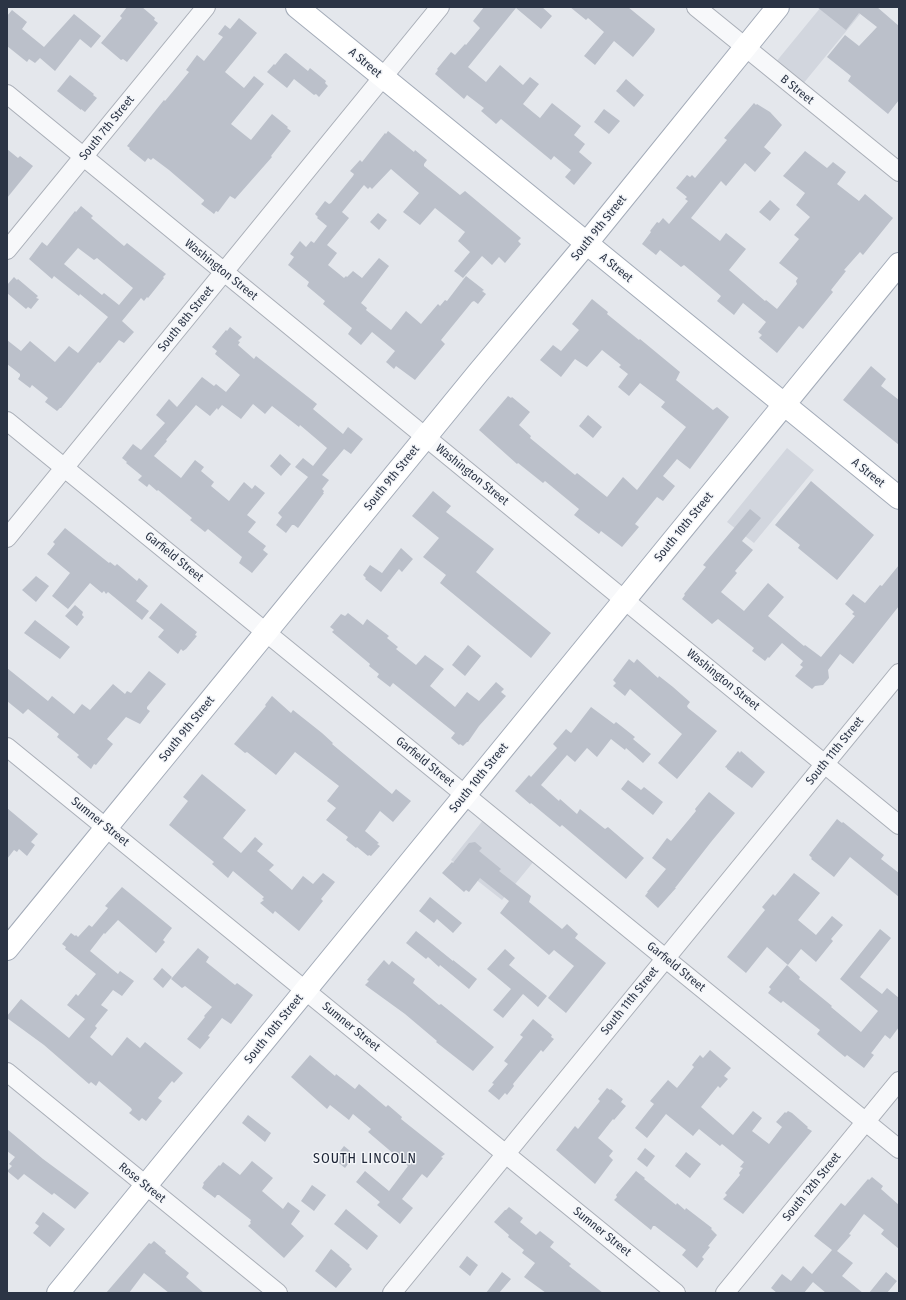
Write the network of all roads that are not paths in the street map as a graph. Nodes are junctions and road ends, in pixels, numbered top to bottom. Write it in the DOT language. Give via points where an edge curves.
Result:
graph roads {
  1 [pos="206,7"];
  2 [pos="297,7"];
  3 [pos="440,7"];
  4 [pos="696,7"];
  5 [pos="778,7"];
  6 [pos="745,47"];
  7 [pos="382,78"];
  8 [pos="7,94"];
  9 [pos="84,157"];
  10 [pos="899,172"];
  11 [pos="586,244"];
  12 [pos="7,250"];
  13 [pos="899,264"];
  14 [pos="224,273"];
  15 [pos="784,405"];
  16 [pos="7,420"];
  17 [pos="426,437"];
  18 [pos="64,468"];
  19 [pos="899,498"];
  20 [pos="7,538"];
  21 [pos="625,600"];
  22 [pos="266,633"];
  23 [pos="899,673"];
  24 [pos="7,747"];
  25 [pos="825,763"];
  26 [pos="465,795"];
  27 [pos="899,825"];
  28 [pos="106,828"];
  29 [pos="7,949"];
  30 [pos="665,958"];
  31 [pos="306,991"];
  32 [pos="7,1072"];
  33 [pos="899,1081"];
  34 [pos="865,1122"];
  35 [pos="899,1149"];
  36 [pos="505,1154"];
  37 [pos="146,1186"];
  38 [pos="58,1293"];
  39 [pos="278,1293"];
  40 [pos="392,1293"];
  41 [pos="676,1293"];
  42 [pos="725,1293"];
  1 -- 9 [label="street, South 7th Street"];
  2 -- 7 [label="main road, A Street"];
  3 -- 7 [label="street, South 8th Street"];
  4 -- 6 [label="street, B Street"];
  5 -- 6 [label="main road, South 9th Street"];
  6 -- 10 [label="street, B Street"];
  6 -- 11 [label="main road, South 9th Street"];
  7 -- 11 [label="main road, A Street"];
  7 -- 14 [label="street, South 8th Street"];
  8 -- 9 [label="street, Washington Street"];
  9 -- 12 [label="street, South 7th Street"];
  9 -- 14 [label="street, Washington Street"];
  11 -- 15 [label="main road, A Street"];
  11 -- 17 [label="main road, South 9th Street"];
  13 -- 15 [label="main road, South 10th Street"];
  14 -- 17 [label="street, Washington Street"];
  14 -- 18 [label="street, South 8th Street"];
  15 -- 19 [label="main road, A Street"];
  15 -- 21 [label="main road, South 10th Street"];
  16 -- 18 [label="street, Garfield Street"];
  17 -- 21 [label="street, Washington Street"];
  17 -- 22 [label="main road, South 9th Street"];
  18 -- 20 [label="street, South 8th Street"];
  18 -- 22 [label="street, Garfield Street"];
  21 -- 25 [label="street, Washington Street"];
  21 -- 26 [label="main road, South 10th Street"];
  22 -- 26 [label="street, Garfield Street"];
  22 -- 28 [label="main road, South 9th Street"];
  23 -- 25 [label="street, South 11th Street"];
  24 -- 28 [label="street, Sumner Street"];
  25 -- 27 [label="street, Washington Street"];
  25 -- 30 [label="street, South 11th Street"];
  26 -- 30 [label="street, Garfield Street"];
  26 -- 31 [label="main road, South 10th Street"];
  28 -- 29 [label="main road, South 9th Street"];
  28 -- 31 [label="street, Sumner Street"];
  30 -- 34 [label="street, Garfield Street"];
  30 -- 36 [label="street, South 11th Street"];
  31 -- 36 [label="street, Sumner Street"];
  31 -- 37 [label="main road, South 10th Street"];
  32 -- 37 [label="street, Rose Street"];
  33 -- 34 [label="street, South 12th Street"];
  34 -- 35 [label="street, Garfield Street"];
  34 -- 42 [label="street, South 12th Street"];
  36 -- 40 [label="street, South 11th Street"];
  36 -- 41 [label="street, Sumner Street"];
  37 -- 38 [label="main road, South 10th Street"];
  37 -- 39 [label="street, Rose Street"];
}
